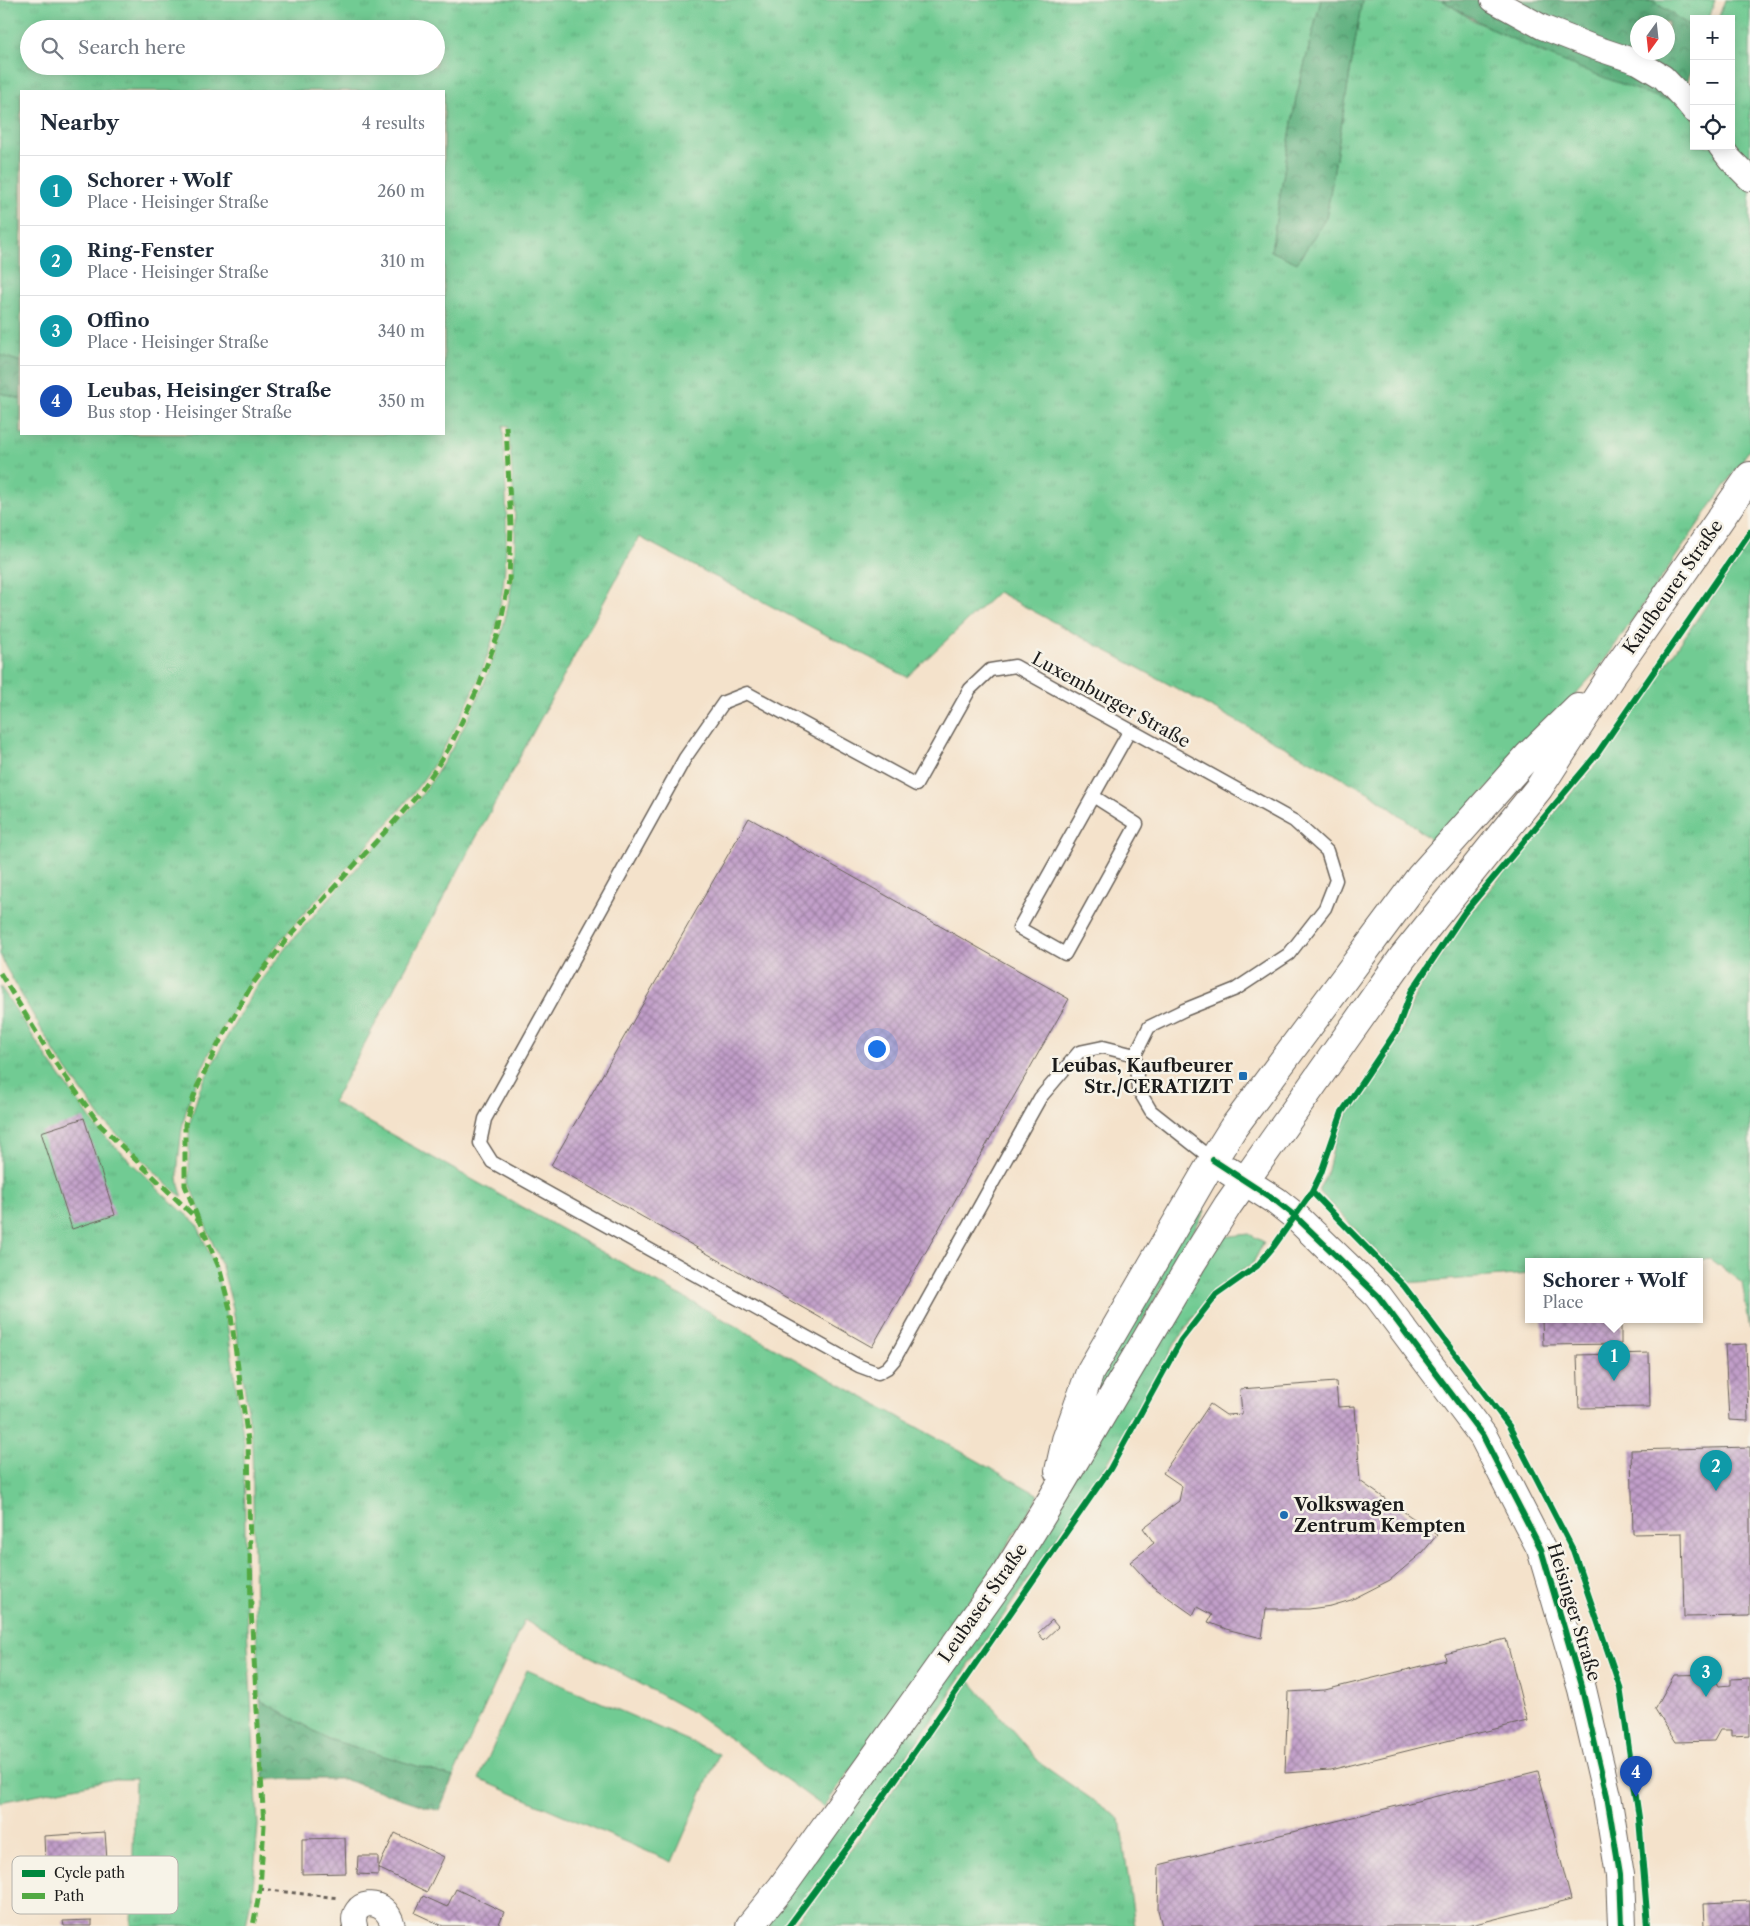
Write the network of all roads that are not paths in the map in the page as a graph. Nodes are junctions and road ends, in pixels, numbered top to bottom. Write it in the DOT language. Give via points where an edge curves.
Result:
graph roads {
  1 [pos="1493,0"];
  2 [pos="1690,106"];
  3 [pos="1723,150"];
  4 [pos="1750,178"];
  5 [pos="1750,476"];
  6 [pos="1613,673"];
  7 [pos="1130,730"];
  8 [pos="1093,796"];
  9 [pos="1135,1055"];
  10 [pos="1212,1160"];
  11 [pos="1245,1182"];
  12 [pos="1052,1499"];
  13 [pos="359,1916"];
  14 [pos="393,1926"];
  15 [pos="750,1926"];
  16 [pos="1622,1926"];
  1 -- 2 [label="street" via="1542,27 1638,62 1663,78"];
  3 -- 4 [label="street"];
  5 -- 6 [label="main road, Kaufbeurer Straße"];
  6 -- 10 [label="main road" via="1528,756 1420,877"];
  6 -- 11 [label="main road, Leubaser Straße" via="1538,788 1403,957"];
  7 -- 8 [label="lane"];
  7 -- 9 [label="lane, Luxemburger Straße" via="1294,821 1327,851 1336,880 1325,908 1289,954 1236,989 1149,1027"];
  7 -- 9 [label="lane, Luxemburger Straße" via="1015,666 990,670 970,689 916,785 747,693 724,702 685,758 485,1119 480,1143 492,1162 858,1366 878,1373 894,1360 1040,1098 1079,1052 1103,1047"];
  8 -- 8 [label="lane" via="1019,928 1065,954 1136,824"];
  9 -- 10 [label="lane" via="1138,1089 1151,1111"];
  10 -- 11 [label="main road, Heisinger Straße"];
  10 -- 12 [label="main road" via="1090,1372 1066,1440"];
  11 -- 12 [label="main road, Leubaser Straße" via="1191,1264"];
  11 -- 16 [label="main road, Heisinger Straße" via="1295,1216 1378,1296 1483,1436 1541,1549 1597,1746 1620,1875"];
  12 -- 15 [label="main road, Leubaser Straße" via="1004,1575 782,1887"];
  13 -- 14 [label="street" via="372,1903 387,1912"];
}
